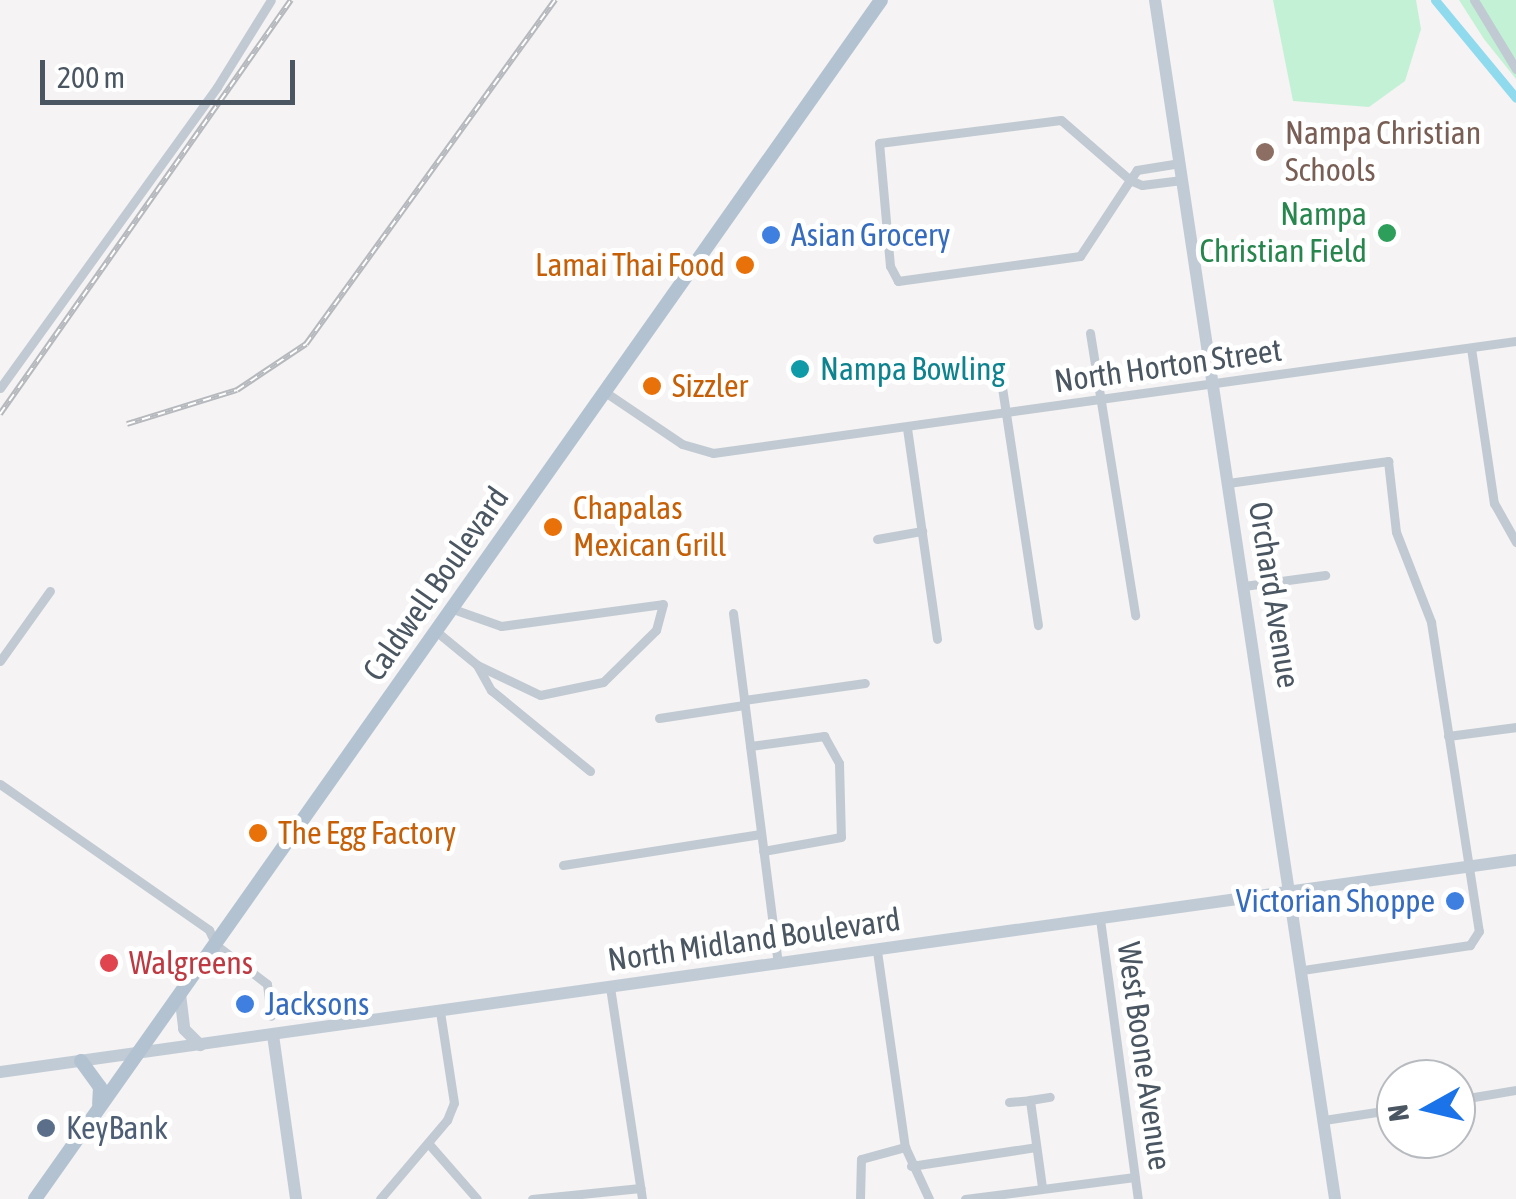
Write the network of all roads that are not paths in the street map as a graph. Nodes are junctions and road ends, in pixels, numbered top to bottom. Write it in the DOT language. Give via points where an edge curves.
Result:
graph roads {
  1 [pos="272,0"];
  2 [pos="881,0"];
  3 [pos="1155,0"];
  4 [pos="1474,0"];
  5 [pos="1516,69"];
  6 [pos="1180,163"];
  7 [pos="1130,180"];
  8 [pos="1182,180"];
  9 [pos="1090,333"];
  10 [pos="1516,340"];
  11 [pos="1471,348"];
  12 [pos="1000,374"];
  13 [pos="1214,386"];
  14 [pos="0,388"];
  15 [pos="605,392"];
  16 [pos="1102,401"];
  17 [pos="1006,415"];
  18 [pos="907,428"];
  19 [pos="1228,483"];
  20 [pos="922,531"];
  21 [pos="878,539"];
  22 [pos="1516,542"];
  23 [pos="1326,575"];
  24 [pos="1244,586"];
  25 [pos="50,591"];
  26 [pos="452,609"];
  27 [pos="733,613"];
  28 [pos="1135,615"];
  29 [pos="1038,625"];
  30 [pos="436,632"];
  31 [pos="937,639"];
  32 [pos="0,662"];
  33 [pos="477,665"];
  34 [pos="866,683"];
  35 [pos="744,703"];
  36 [pos="659,718"];
  37 [pos="1516,726"];
  38 [pos="1448,736"];
  39 [pos="750,746"];
  40 [pos="590,771"];
  41 [pos="0,784"];
  42 [pos="761,834"];
  43 [pos="764,850"];
  44 [pos="1516,860"];
  45 [pos="563,864"];
  46 [pos="1468,867"];
  47 [pos="1292,894"];
  48 [pos="1100,919"];
  49 [pos="216,945"];
  50 [pos="876,951"];
  51 [pos="778,964"];
  52 [pos="1302,970"];
  53 [pos="610,987"];
  54 [pos="180,994"];
  55 [pos="440,1012"];
  56 [pos="271,1016"];
  57 [pos="274,1034"];
  58 [pos="200,1045"];
  59 [pos="138,1054"];
  60 [pos="81,1061"];
  61 [pos="0,1072"];
  62 [pos="1516,1090"];
  63 [pos="1050,1097"];
  64 [pos="1476,1097"];
  65 [pos="1030,1100"];
  66 [pos="1009,1102"];
  67 [pos="98,1107"];
  68 [pos="1376,1112"];
  69 [pos="1324,1120"];
  70 [pos="428,1143"];
  71 [pos="905,1147"];
  72 [pos="1036,1147"];
  73 [pos="911,1166"];
  74 [pos="1135,1176"];
  75 [pos="1042,1187"];
  76 [pos="641,1194"];
  77 [pos="1031,1194"];
  78 [pos="35,1199"];
  79 [pos="296,1199"];
  80 [pos="380,1199"];
  81 [pos="477,1199"];
  82 [pos="532,1199"];
  83 [pos="860,1199"];
  84 [pos="930,1199"];
  85 [pos="965,1199"];
  86 [pos="1138,1199"];
  87 [pos="1335,1199"];
  1 -- 14 [label="street"];
  2 -- 15 [label="main road, Caldwell Boulevard"];
  3 -- 6 [label="street, Orchard Avenue"];
  4 -- 5 [label="street"];
  6 -- 7 [label="street" via="1137,170"];
  6 -- 8 [label="street, Orchard Avenue"];
  7 -- 7 [label="street" via="1080,256 898,281 890,266 875,153 879,143 899,138 1061,120"];
  7 -- 8 [label="street"];
  8 -- 13 [label="street, Orchard Avenue"];
  9 -- 16 [label="street"];
  10 -- 11 [label="street, North Horton Street"];
  11 -- 13 [label="street, North Horton Street"];
  11 -- 22 [label="street" via="1494,503"];
  12 -- 17 [label="street"];
  13 -- 16 [label="street, North Horton Street"];
  13 -- 19 [label="street, Orchard Avenue"];
  15 -- 18 [label="street, North Horton Street" via="707,453"];
  15 -- 26 [label="main road, Caldwell Boulevard"];
  16 -- 17 [label="street, North Horton Street"];
  16 -- 28 [label="street"];
  17 -- 18 [label="street, North Horton Street"];
  17 -- 29 [label="street"];
  18 -- 20 [label="street"];
  19 -- 24 [label="street, Orchard Avenue"];
  19 -- 38 [label="street" via="1388,461 1396,532 1425,593"];
  20 -- 21 [label="street"];
  20 -- 31 [label="street"];
  23 -- 24 [label="street"];
  24 -- 47 [label="street, Orchard Avenue"];
  25 -- 32 [label="street"];
  26 -- 30 [label="main road, Caldwell Boulevard"];
  26 -- 33 [label="street" via="501,626 662,604 656,630 603,682 540,695"];
  27 -- 35 [label="street"];
  30 -- 33 [label="street"];
  30 -- 49 [label="main road, Caldwell Boulevard"];
  33 -- 40 [label="street" via="491,690"];
  34 -- 35 [label="street"];
  35 -- 36 [label="street"];
  35 -- 39 [label="street"];
  37 -- 38 [label="street"];
  38 -- 46 [label="street"];
  39 -- 42 [label="street"];
  39 -- 43 [label="street" via="824,736 834,744 838,763 841,837"];
  41 -- 49 [label="street" via="209,930"];
  42 -- 43 [label="street"];
  42 -- 45 [label="street"];
  43 -- 51 [label="street"];
  44 -- 46 [label="street, North Midland Boulevard"];
  46 -- 47 [label="street, North Midland Boulevard"];
  46 -- 52 [label="street" via="1479,931 1470,945"];
  47 -- 48 [label="street, North Midland Boulevard"];
  47 -- 52 [label="street, Orchard Avenue"];
  48 -- 50 [label="street, North Midland Boulevard"];
  48 -- 74 [label="street, West Boone Avenue"];
  49 -- 54 [label="main road, Caldwell Boulevard"];
  49 -- 56 [label="street" via="267,984"];
  50 -- 51 [label="street, North Midland Boulevard"];
  50 -- 71 [label="street"];
  51 -- 53 [label="street, North Midland Boulevard"];
  52 -- 69 [label="street, Orchard Avenue"];
  53 -- 55 [label="street, North Midland Boulevard"];
  53 -- 76 [label="street"];
  54 -- 58 [label="street" via="184,1029"];
  54 -- 59 [label="main road, Caldwell Boulevard"];
  55 -- 57 [label="street, North Midland Boulevard"];
  55 -- 70 [label="street" via="454,1103"];
  57 -- 58 [label="street, North Midland Boulevard"];
  57 -- 79 [label="street"];
  58 -- 59 [label="street, North Midland Boulevard"];
  59 -- 60 [label="street, North Midland Boulevard"];
  59 -- 67 [label="main road, Caldwell Boulevard"];
  60 -- 61 [label="street, North Midland Boulevard"];
  60 -- 67 [label="main road" via="100,1088"];
  62 -- 64 [label="street"];
  63 -- 65 [label="street"];
  65 -- 66 [label="street"];
  65 -- 72 [label="street"];
  67 -- 78 [label="main road, Caldwell Boulevard"];
  68 -- 69 [label="street"];
  69 -- 87 [label="street, Orchard Avenue"];
  70 -- 80 [label="street"];
  70 -- 81 [label="street"];
  71 -- 73 [label="street"];
  71 -- 83 [label="street" via="861,1159"];
  72 -- 73 [label="street"];
  72 -- 75 [label="street"];
  73 -- 84 [label="street"];
  74 -- 75 [label="street"];
  74 -- 86 [label="street, West Boone Avenue"];
  75 -- 77 [label="street"];
  76 -- 82 [label="street"];
  77 -- 85 [label="street"];
}
